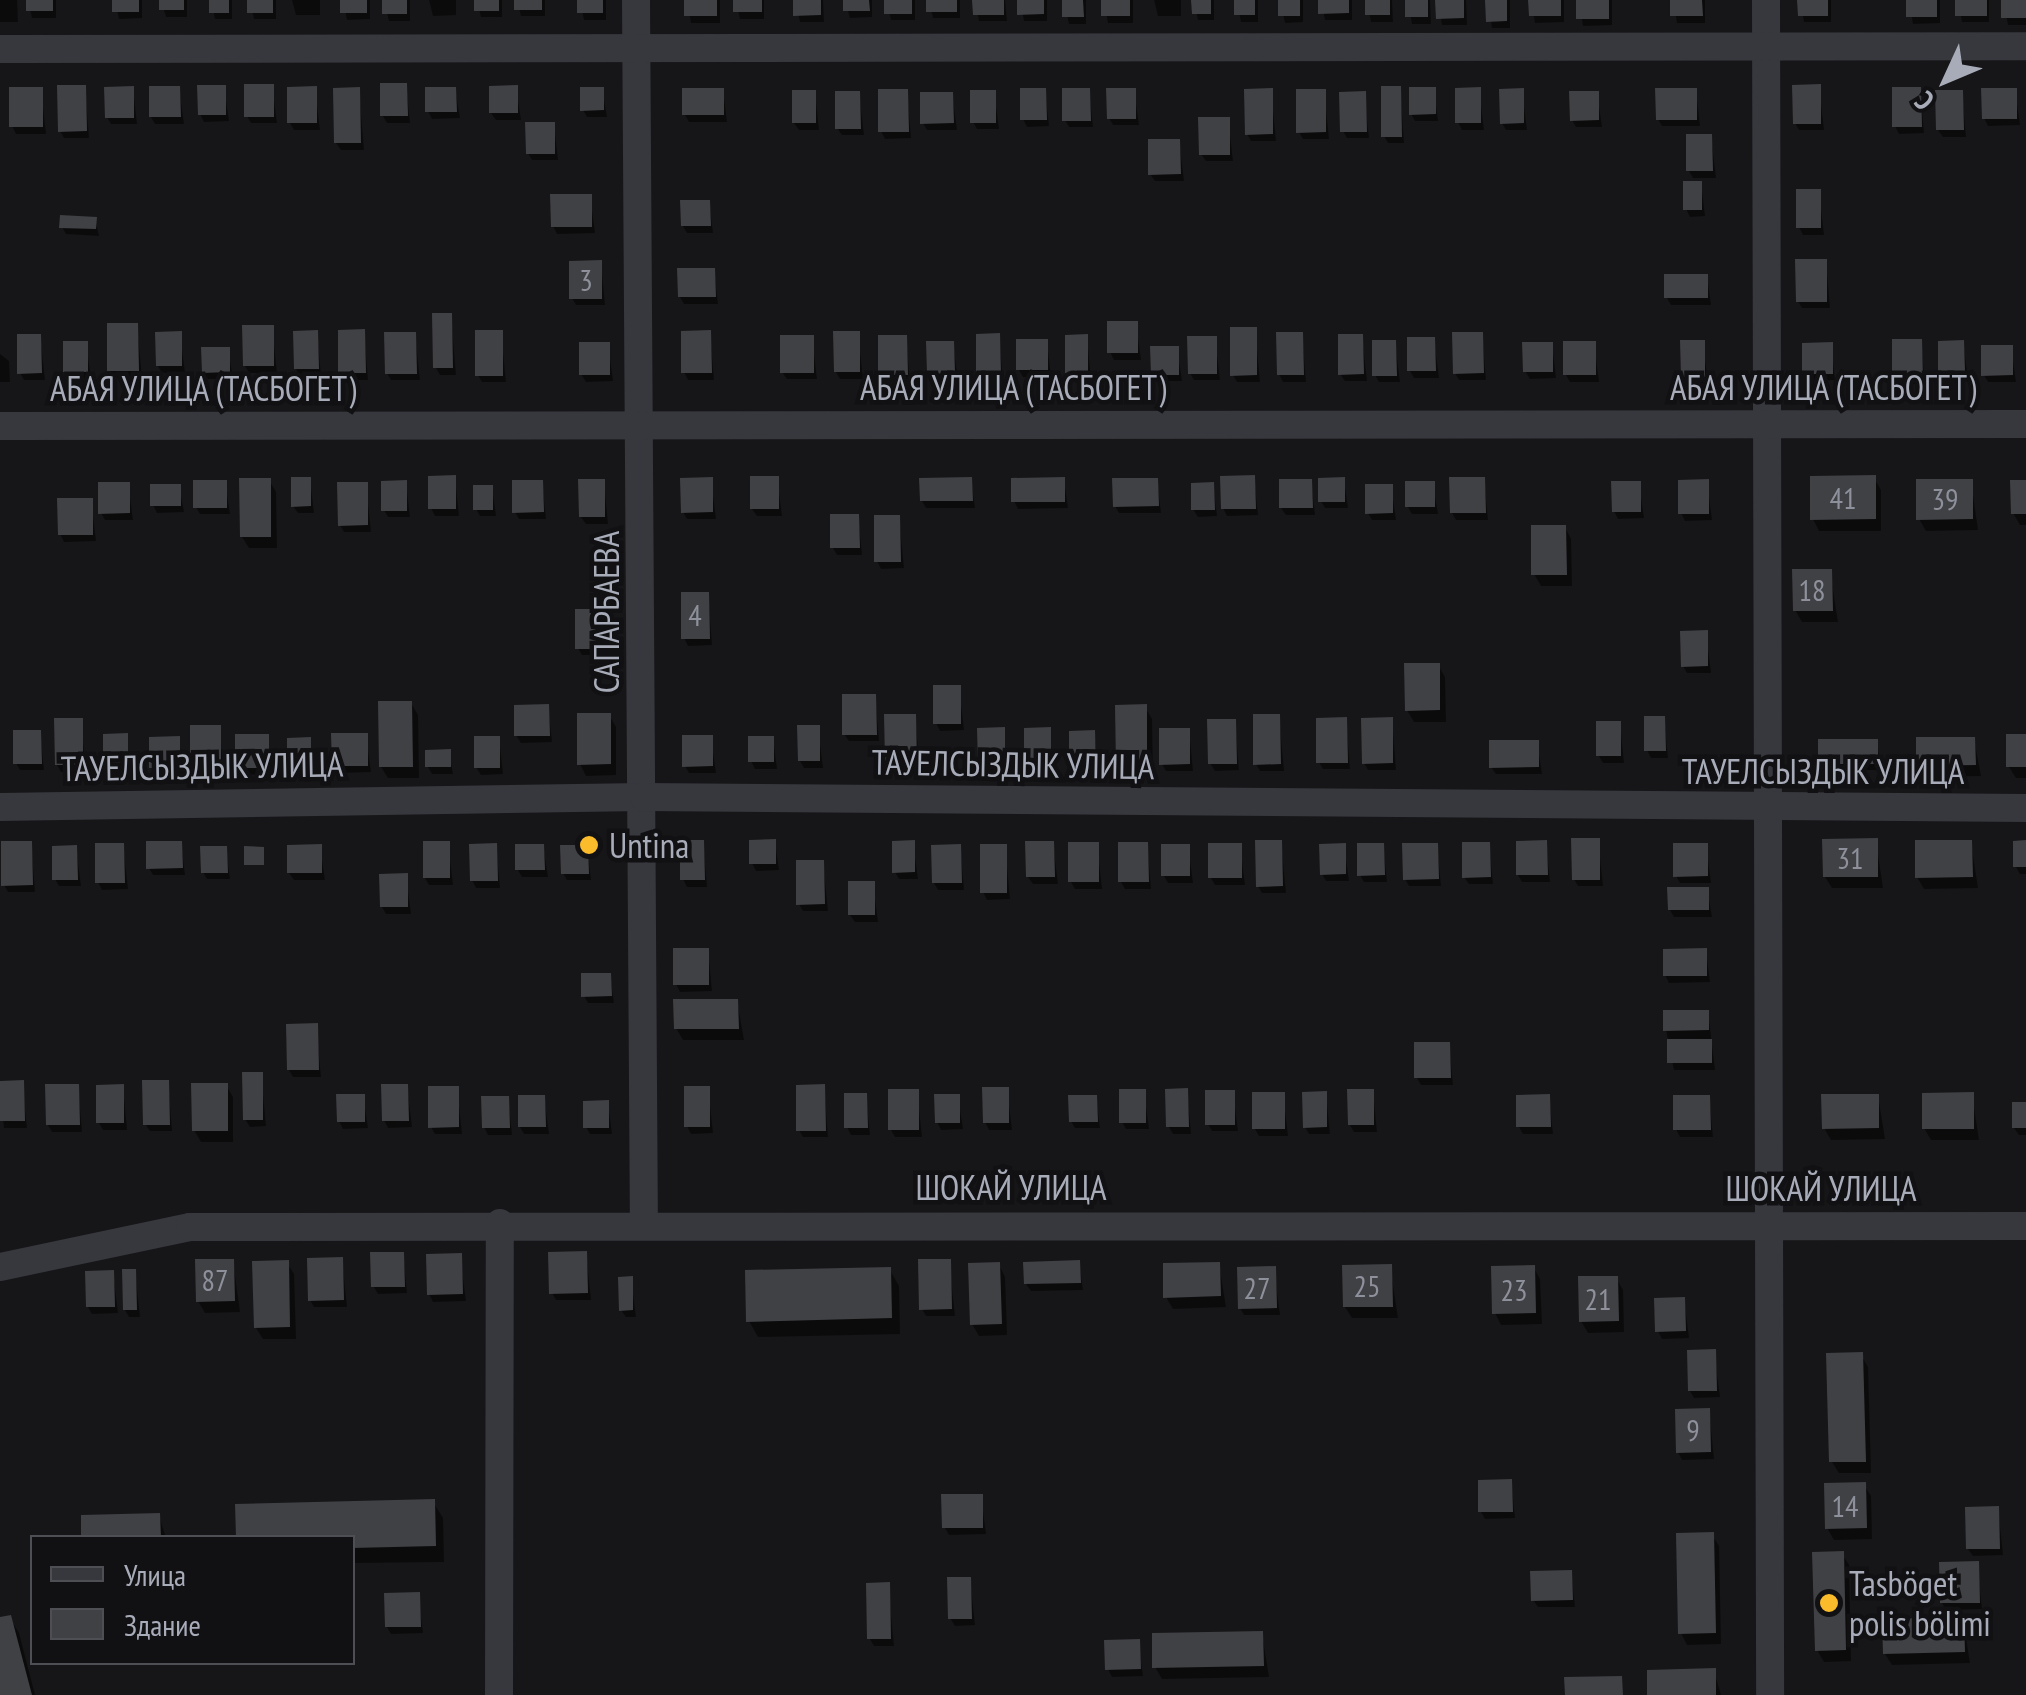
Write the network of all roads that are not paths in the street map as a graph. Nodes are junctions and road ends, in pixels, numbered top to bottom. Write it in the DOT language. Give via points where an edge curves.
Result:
graph roads {
  1 [pos="636,0"];
  2 [pos="1766,0"];
  3 [pos="1766,45"];
  4 [pos="2026,46"];
  5 [pos="0,49"];
  6 [pos="636,50"];
  7 [pos="1768,424"];
  8 [pos="2026,424"];
  9 [pos="642,425"];
  10 [pos="0,426"];
  11 [pos="644,797"];
  12 [pos="0,807"];
  13 [pos="2026,808"];
  14 [pos="1771,810"];
  15 [pos="500,1223"];
  16 [pos="644,1224"];
  17 [pos="1773,1226"];
  18 [pos="2026,1226"];
  19 [pos="0,1267"];
  20 [pos="499,1695"];
  21 [pos="1770,1695"];
  1 -- 6 [label="street, САПАРБАЕВА"];
  2 -- 3 [label="street"];
  3 -- 4 [label="street"];
  3 -- 6 [label="street"];
  3 -- 7 [label="street"];
  5 -- 6 [label="street"];
  6 -- 9 [label="street, САПАРБАЕВА"];
  7 -- 8 [label="street, АБАЯ УЛИЦА (ТАСБОГЕТ)"];
  7 -- 9 [label="street, АБАЯ УЛИЦА (ТАСБОГЕТ)"];
  7 -- 14 [label="street"];
  9 -- 10 [label="street, АБАЯ УЛИЦА (ТАСБОГЕТ)"];
  9 -- 11 [label="street, САПАРБАЕВА"];
  11 -- 12 [label="street, ТАУЕЛСЫЗДЫК УЛИЦА"];
  11 -- 14 [label="street, ТАУЕЛСЫЗДЫК УЛИЦА"];
  11 -- 16 [label="street, САПАРБАЕВА"];
  13 -- 14 [label="street, ТАУЕЛСЫЗДЫК УЛИЦА"];
  14 -- 17 [label="street"];
  15 -- 16 [label="street, ШОКАЙ УЛИЦА"];
  15 -- 19 [label="street, ШОКАЙ УЛИЦА" via="190,1227"];
  15 -- 20 [label="street"];
  16 -- 17 [label="street, ШОКАЙ УЛИЦА"];
  17 -- 18 [label="street, ШОКАЙ УЛИЦА"];
  17 -- 21 [label="street"];
}
